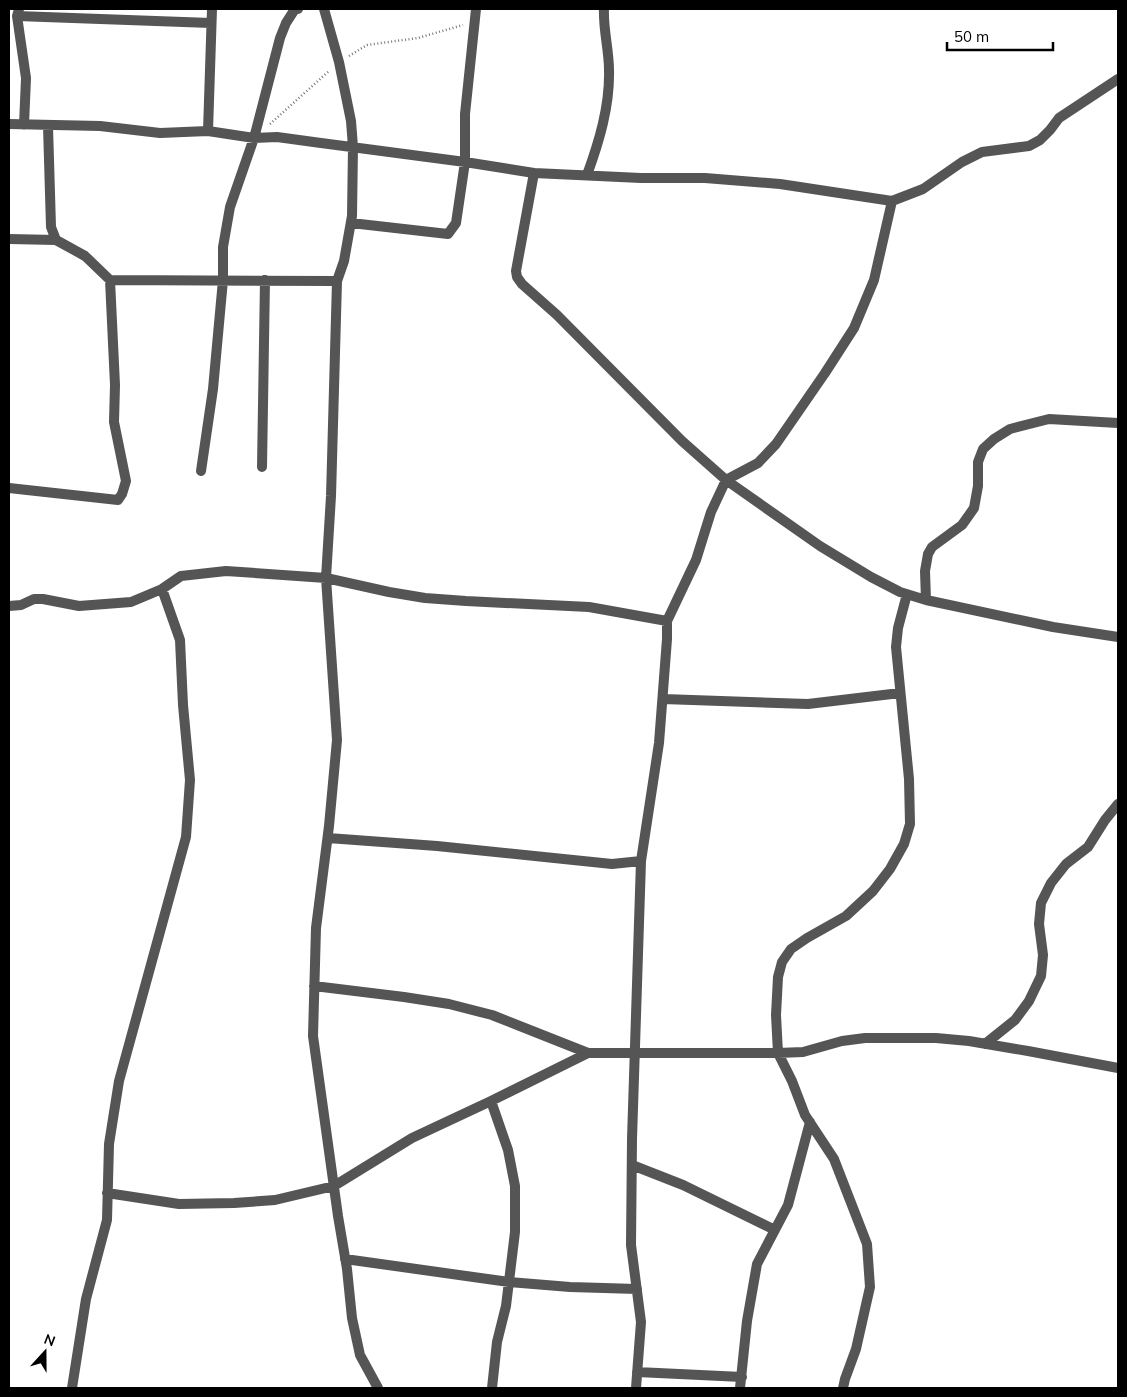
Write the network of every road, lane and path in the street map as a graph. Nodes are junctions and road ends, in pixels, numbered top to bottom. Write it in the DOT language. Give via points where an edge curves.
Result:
graph roads {
  1 [pos="212,9"];
  2 [pos="298,9"];
  3 [pos="324,9"];
  4 [pos="476,9"];
  5 [pos="604,9"];
  6 [pos="18,12"];
  7 [pos="474,22"];
  8 [pos="211,23"];
  9 [pos="339,62"];
  10 [pos="1118,79"];
  11 [pos="9,124"];
  12 [pos="24,125"];
  13 [pos="48,126"];
  14 [pos="208,131"];
  15 [pos="254,138"];
  16 [pos="353,147"];
  17 [pos="465,162"];
  18 [pos="534,173"];
  19 [pos="587,175"];
  20 [pos="892,201"];
  21 [pos="351,223"];
  22 [pos="9,239"];
  23 [pos="56,240"];
  24 [pos="110,280"];
  25 [pos="223,280"];
  26 [pos="265,280"];
  27 [pos="337,281"];
  28 [pos="1118,424"];
  29 [pos="262,467"];
  30 [pos="201,471"];
  31 [pos="726,480"];
  32 [pos="9,488"];
  33 [pos="326,578"];
  34 [pos="162,589"];
  35 [pos="907,594"];
  36 [pos="926,600"];
  37 [pos="9,606"];
  38 [pos="667,621"];
  39 [pos="1118,637"];
  40 [pos="900,693"];
  41 [pos="663,699"];
  42 [pos="1118,804"];
  43 [pos="328,838"];
  44 [pos="641,861"];
  45 [pos="314,986"];
  46 [pos="985,1044"];
  47 [pos="635,1052"];
  48 [pos="588,1053"];
  49 [pos="778,1053"];
  50 [pos="1118,1068"];
  51 [pos="491,1101"];
  52 [pos="810,1122"];
  53 [pos="632,1165"];
  54 [pos="334,1186"];
  55 [pos="108,1194"];
  56 [pos="775,1230"];
  57 [pos="345,1259"];
  58 [pos="509,1282"];
  59 [pos="637,1289"];
  60 [pos="637,1372"];
  61 [pos="742,1376"];
  62 [pos="72,1388"];
  63 [pos="378,1388"];
  64 [pos="492,1388"];
  65 [pos="636,1388"];
  66 [pos="740,1388"];
  67 [pos="843,1388"];
  1 -- 8 [label="street"];
  2 -- 15 [label="street" via="286,23 280,38"];
  3 -- 9 [label="street"];
  4 -- 7 [label="street"];
  5 -- 19 [label="street" via="609,71 606,108"];
  6 -- 8 [label="street"];
  6 -- 12 [label="street" via="26,78"];
  7 -- 9 [label="path" via="418,38 367,45"];
  7 -- 17 [label="street" via="465,114"];
  8 -- 14 [label="street"];
  9 -- 15 [label="path"];
  9 -- 16 [label="street"];
  10 -- 20 [label="street" via="1059,118 1040,140 1028,146 982,152 923,189"];
  11 -- 12 [label="street"];
  12 -- 13 [label="street"];
  13 -- 14 [label="street" via="100,126 160,133"];
  13 -- 23 [label="street" via="51,227"];
  14 -- 15 [label="street"];
  15 -- 16 [label="street" via="277,137"];
  15 -- 25 [label="street" via="230,207"];
  16 -- 17 [label="street"];
  16 -- 21 [label="street"];
  17 -- 18 [label="street"];
  17 -- 21 [label="street" via="456,223 448,234"];
  18 -- 19 [label="street"];
  18 -- 31 [label="street" via="516,271 519,280 682,441"];
  19 -- 20 [label="street" via="780,184"];
  20 -- 31 [label="street" via="874,280 854,328 776,444 758,463"];
  21 -- 27 [label="street"];
  22 -- 23 [label="street"];
  23 -- 24 [label="street" via="85,256"];
  24 -- 25 [label="street"];
  24 -- 32 [label="street" via="114,422 126,481 122,494 118,500"];
  25 -- 26 [label="street"];
  25 -- 30 [label="street" via="213,389"];
  26 -- 27 [label="street"];
  26 -- 29 [label="street"];
  27 -- 33 [label="street"];
  28 -- 36 [label="street" via="1049,419 1010,429 983,448 978,462 974,508 962,524 932,547 928,554"];
  31 -- 35 [label="street" via="820,546"];
  31 -- 38 [label="street" via="711,512 696,560"];
  33 -- 34 [label="street" via="226,571 181,576"];
  33 -- 38 [label="street" via="425,598 590,607"];
  33 -- 43 [label="street" via="337,740"];
  34 -- 37 [label="street" via="131,602 80,606 43,598"];
  34 -- 55 [label="street" via="180,640 190,780 186,837 119,1081 109,1144"];
  35 -- 36 [label="street"];
  35 -- 40 [label="street" via="896,647"];
  36 -- 39 [label="street"];
  38 -- 41 [label="street"];
  40 -- 41 [label="street" via="808,704"];
  40 -- 49 [label="street" via="909,779 910,824 904,844 873,891 846,916 791,949 782,962 776,1015"];
  41 -- 44 [label="street"];
  42 -- 46 [label="street" via="1088,847 1066,864 1051,883 1041,903 1041,976 1029,1002 1015,1020"];
  43 -- 44 [label="street" via="612,864"];
  43 -- 45 [label="street" via="316,928"];
  44 -- 47 [label="street"];
  45 -- 48 [label="street" via="449,1004 492,1015"];
  45 -- 54 [label="street" via="313,1036"];
  46 -- 49 [label="street" via="936,1038 865,1038 803,1052"];
  46 -- 50 [label="street"];
  47 -- 48 [label="street"];
  47 -- 49 [label="street"];
  47 -- 53 [label="street"];
  48 -- 51 [label="street"];
  49 -- 52 [label="street"];
  51 -- 54 [label="street" via="412,1138"];
  51 -- 58 [label="street" via="508,1150 514,1186 515,1232"];
  52 -- 56 [label="street" via="788,1205"];
  52 -- 67 [label="street" via="834,1160 868,1244 870,1287"];
  53 -- 56 [label="street" via="683,1185"];
  53 -- 59 [label="street" via="631,1245"];
  54 -- 55 [label="street" via="274,1200 234,1203 179,1204"];
  54 -- 57 [label="street"];
  55 -- 62 [label="street" via="106,1220 86,1299"];
  56 -- 61 [label="street" via="757,1264"];
  57 -- 58 [label="street"];
  57 -- 63 [label="street" via="360,1355"];
  58 -- 59 [label="street"];
  58 -- 64 [label="street"];
  59 -- 60 [label="street" via="641,1322"];
  60 -- 61 [label="street"];
  60 -- 65 [label="street"];
  61 -- 66 [label="street"];
}
